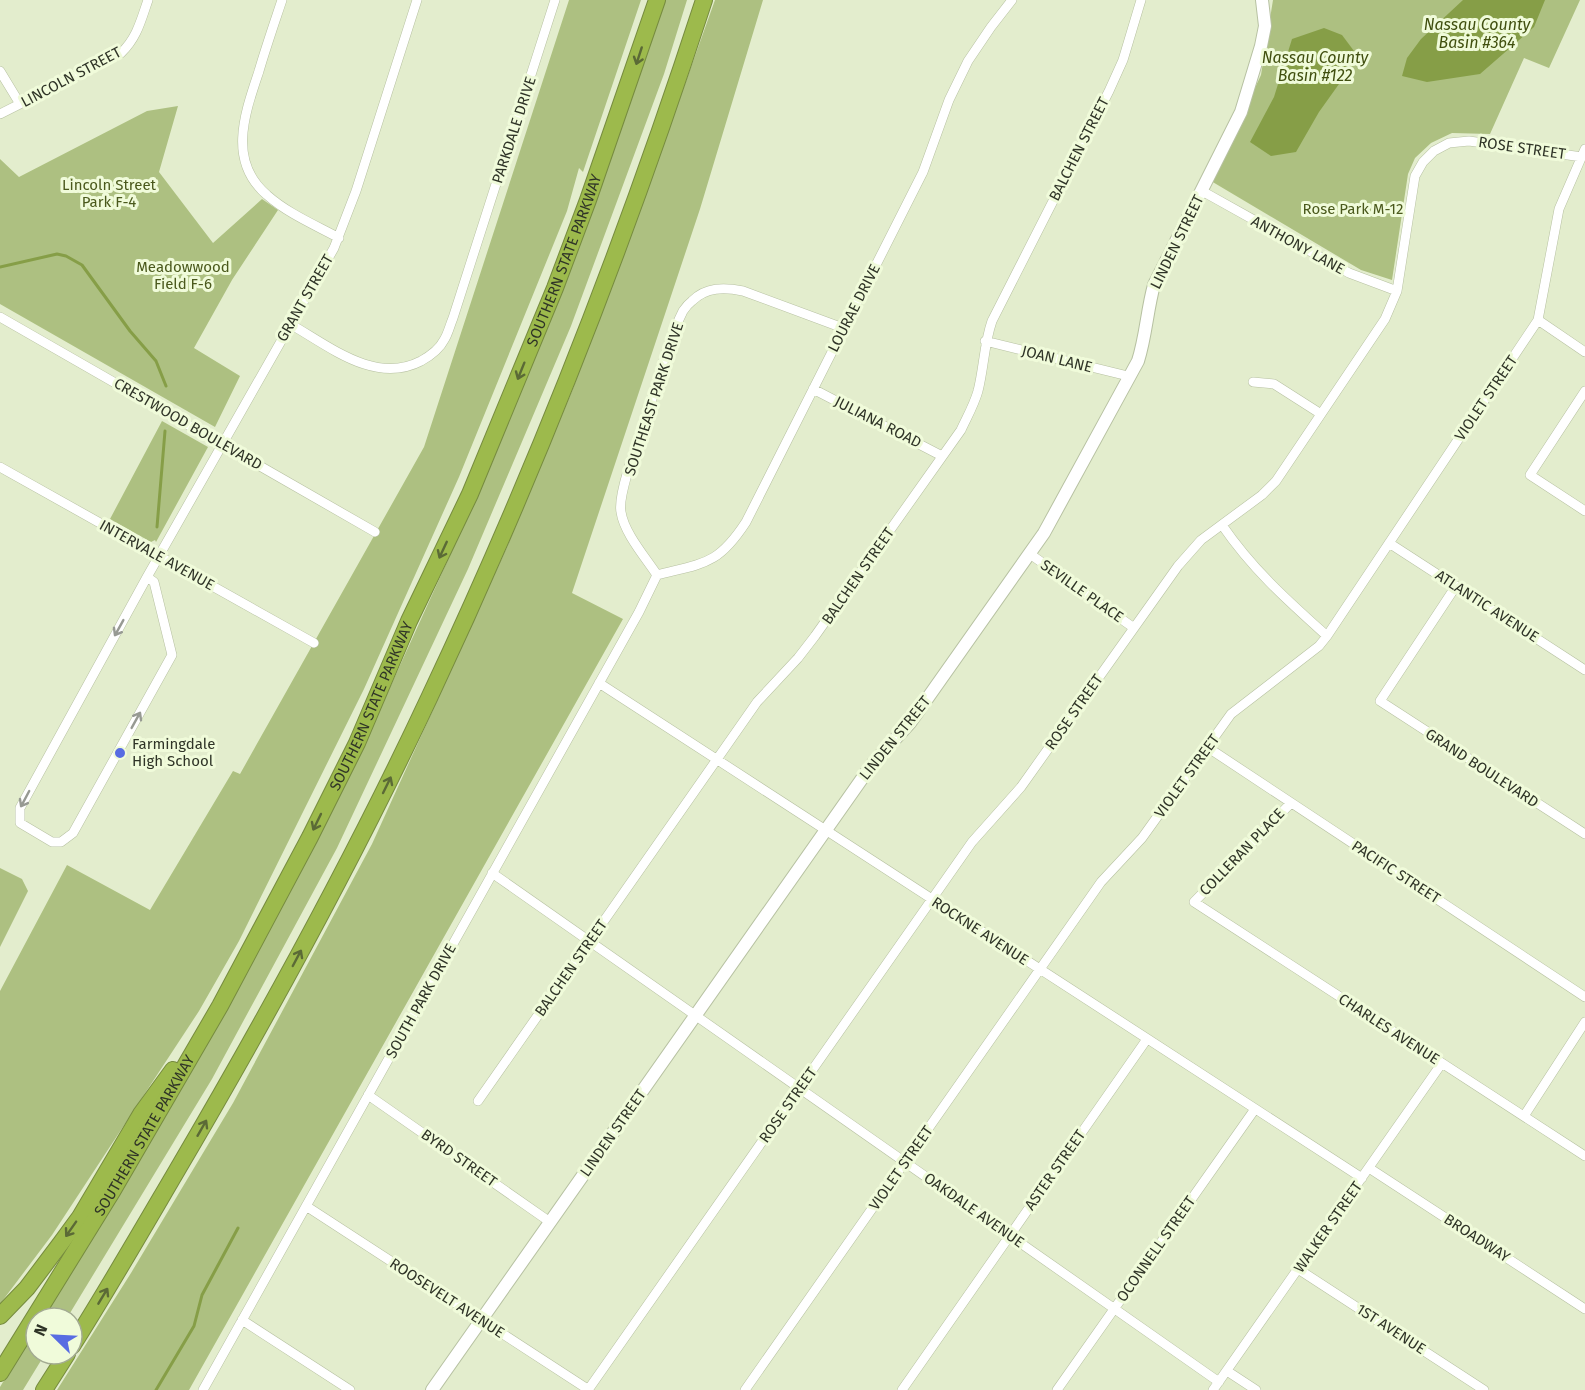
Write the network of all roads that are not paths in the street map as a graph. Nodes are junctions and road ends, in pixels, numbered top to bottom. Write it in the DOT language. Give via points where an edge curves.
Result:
graph roads {
  1 [pos="148,0"];
  2 [pos="282,0"];
  3 [pos="417,0"];
  4 [pos="555,0"];
  5 [pos="657,0"];
  6 [pos="704,0"];
  7 [pos="1012,0"];
  8 [pos="1142,0"];
  9 [pos="1262,0"];
  10 [pos="0,70"];
  11 [pos="20,104"];
  12 [pos="0,114"];
  13 [pos="1583,153"];
  14 [pos="1202,190"];
  15 [pos="339,238"];
  16 [pos="1397,291"];
  17 [pos="0,317"];
  18 [pos="1538,320"];
  19 [pos="290,324"];
  20 [pos="843,328"];
  21 [pos="985,341"];
  22 [pos="1585,352"];
  23 [pos="1128,376"];
  24 [pos="1253,382"];
  25 [pos="813,389"];
  26 [pos="1585,391"];
  27 [pos="1321,414"];
  28 [pos="222,444"];
  29 [pos="942,456"];
  30 [pos="0,467"];
  31 [pos="1585,511"];
  32 [pos="1222,525"];
  33 [pos="375,532"];
  34 [pos="1389,543"];
  35 [pos="1030,554"];
  36 [pos="159,556"];
  37 [pos="657,575"];
  38 [pos="147,577"];
  39 [pos="1456,586"];
  40 [pos="1134,628"];
  41 [pos="1327,636"];
  42 [pos="314,643"];
  43 [pos="1585,670"];
  44 [pos="599,683"];
  45 [pos="1207,747"];
  46 [pos="717,760"];
  47 [pos="1291,803"];
  48 [pos="825,830"];
  49 [pos="1585,834"];
  50 [pos="492,873"];
  51 [pos="932,900"];
  52 [pos="1194,902"];
  53 [pos="591,941"];
  54 [pos="1040,969"];
  55 [pos="1585,997"];
  56 [pos="220,1006"];
  57 [pos="695,1015"];
  58 [pos="1585,1022"];
  59 [pos="1147,1039"];
  60 [pos="1442,1064"];
  61 [pos="800,1088"];
  62 [pos="368,1095"];
  63 [pos="478,1101"];
  64 [pos="1255,1109"];
  65 [pos="1524,1116"];
  66 [pos="1585,1156"];
  67 [pos="905,1161"];
  68 [pos="1369,1168"];
  69 [pos="1362,1178"];
  70 [pos="306,1206"];
  71 [pos="550,1222"];
  72 [pos="1010,1235"];
  73 [pos="1298,1269"];
  74 [pos="1114,1309"];
  75 [pos="1585,1309"];
  76 [pos="0,1316"];
  77 [pos="242,1320"];
  78 [pos="481,1320"];
  79 [pos="84,1326"];
  80 [pos="59,1366"];
  81 [pos="1227,1371"];
  82 [pos="0,1373"];
  83 [pos="1216,1386"];
  84 [pos="44,1390"];
  85 [pos="203,1390"];
  86 [pos="350,1390"];
  87 [pos="432,1390"];
  88 [pos="589,1390"];
  89 [pos="745,1390"];
  90 [pos="902,1390"];
  91 [pos="1057,1390"];
  92 [pos="1256,1390"];
  93 [pos="1484,1390"];
  1 -- 11 [label="street, LINCOLN STREET" via="137,32 121,53"];
  2 -- 15 [label="street" via="244,115 243,156 252,179 266,195"];
  3 -- 15 [label="street, GRANT STREET"];
  4 -- 19 [label="street, PARKDALE DRIVE" via="445,339 429,357 412,366 386,370 369,367"];
  5 -- 56 [label="highway, SOUTHERN STATE PARKWAY, one-way" via="559,277 470,494 409,621 357,743"];
  79 -- 6 [label="highway, one-way" via="241,1061 339,880 430,695 558,400 635,203"];
  7 -- 20 [label="street, LOURAE DRIVE" via="968,61 923,172"];
  8 -- 21 [label="street, BALCHEN STREET" via="1118,70 1004,295"];
  9 -- 14 [label="street, LINDEN STREET" via="1265,26 1241,112"];
  10 -- 11 [label="street"];
  11 -- 12 [label="street, LINCOLN STREET"];
  13 -- 16 [label="street, ROSE STREET" via="1469,141 1449,143 1434,151 1415,176"];
  13 -- 18 [label="street, VIOLET STREET" via="1559,209"];
  14 -- 16 [label="street, ANTHONY LANE" via="1349,273"];
  14 -- 23 [label="street, LINDEN STREET" via="1154,285 1144,341"];
  15 -- 19 [label="street, GRANT STREET"];
  16 -- 27 [label="street, ROSE STREET" via="1385,319"];
  17 -- 28 [label="street, CRESTWOOD BOULEVARD"];
  18 -- 22 [label="street"];
  18 -- 34 [label="street, VIOLET STREET"];
  19 -- 28 [label="street, GRANT STREET"];
  20 -- 25 [label="street, LOURAE DRIVE"];
  20 -- 37 [label="street, SOUTHEAST PARK DRIVE" via="728,288 703,292 684,309 620,503 625,526"];
  21 -- 23 [label="street, JOAN LANE"];
  21 -- 29 [label="street, BALCHEN STREET" via="974,405"];
  23 -- 35 [label="street, LINDEN STREET"];
  24 -- 27 [label="street" via="1274,384"];
  25 -- 29 [label="street, JULIANA ROAD"];
  25 -- 37 [label="street, LOURAE DRIVE" via="732,543 707,562"];
  26 -- 31 [label="street" via="1530,475"];
  27 -- 32 [label="street, ROSE STREET" via="1276,481"];
  28 -- 33 [label="street, CRESTWOOD BOULEVARD"];
  28 -- 36 [label="street, GRANT STREET"];
  29 -- 46 [label="street, BALCHEN STREET" via="815,636 757,702"];
  30 -- 36 [label="street, INTERVALE AVENUE"];
  32 -- 40 [label="street, ROSE STREET" via="1201,540 1178,566"];
  32 -- 41 [label="street" via="1263,578"];
  34 -- 39 [label="street, ATLANTIC AVENUE"];
  34 -- 41 [label="street, VIOLET STREET"];
  35 -- 40 [label="street, SEVILLE PLACE"];
  35 -- 48 [label="street, LINDEN STREET" via="910,723 873,763"];
  36 -- 38 [label="street, GRANT STREET"];
  36 -- 42 [label="street, INTERVALE AVENUE"];
  37 -- 44 [label="street, SOUTH PARK DRIVE"];
  38 -- 38 [label="street, GRANT STREET, one-way" via="20,808 20,823 52,842 61,842 73,833 172,655 154,582"];
  39 -- 43 [label="street, ATLANTIC AVENUE"];
  39 -- 49 [label="street, GRAND BOULEVARD" via="1380,701"];
  40 -- 51 [label="street, ROSE STREET" via="1021,787 972,842"];
  41 -- 45 [label="street, VIOLET STREET" via="1231,714"];
  44 -- 46 [label="street, ROCKNE AVENUE"];
  44 -- 50 [label="street, SOUTH PARK DRIVE"];
  45 -- 47 [label="street, PACIFIC STREET"];
  45 -- 54 [label="street, VIOLET STREET" via="1142,838 1101,882"];
  46 -- 48 [label="street, ROCKNE AVENUE"];
  46 -- 53 [label="street, BALCHEN STREET"];
  47 -- 52 [label="street, COLLERAN PLACE"];
  47 -- 55 [label="street, PACIFIC STREET"];
  48 -- 51 [label="street, ROCKNE AVENUE"];
  48 -- 57 [label="street, LINDEN STREET"];
  50 -- 53 [label="street, OAKDALE AVENUE"];
  50 -- 62 [label="street, SOUTH PARK DRIVE"];
  51 -- 54 [label="street, ROCKNE AVENUE"];
  51 -- 61 [label="street, ROSE STREET"];
  52 -- 60 [label="street, CHARLES AVENUE"];
  53 -- 57 [label="street, OAKDALE AVENUE"];
  53 -- 63 [label="street, BALCHEN STREET"];
  54 -- 59 [label="street, ROCKNE AVENUE"];
  54 -- 67 [label="street, VIOLET STREET"];
  56 -- 76 [label="highway, one-way" via="141,1114 80,1217 27,1288"];
  56 -- 82 [label="highway, SOUTHERN STATE PARKWAY" via="102,1209"];
  57 -- 61 [label="street, OAKDALE AVENUE"];
  57 -- 71 [label="street, LINDEN STREET"];
  58 -- 65 [label="street"];
  59 -- 64 [label="street, ROCKNE AVENUE"];
  59 -- 72 [label="street, ASTER STREET"];
  60 -- 65 [label="street, CHARLES AVENUE"];
  60 -- 68 [label="street, WALKER STREET"];
  61 -- 67 [label="street, OAKDALE AVENUE"];
  61 -- 88 [label="street, ROSE STREET"];
  62 -- 70 [label="street, SOUTH PARK DRIVE"];
  62 -- 71 [label="street, BYRD STREET"];
  64 -- 69 [label="street, ROCKNE AVENUE"];
  64 -- 74 [label="street, OCONNELL STREET"];
  65 -- 66 [label="street, CHARLES AVENUE"];
  67 -- 72 [label="street, OAKDALE AVENUE"];
  67 -- 89 [label="street, VIOLET STREET"];
  68 -- 69 [label="street, WALKER STREET"];
  68 -- 75 [label="street, BROADWAY"];
  69 -- 73 [label="street, WALKER STREET"];
  70 -- 77 [label="street, SOUTH PARK DRIVE"];
  70 -- 78 [label="street, ROOSEVELT AVENUE"];
  71 -- 78 [label="street, LINDEN STREET"];
  72 -- 74 [label="street, OAKDALE AVENUE"];
  72 -- 90 [label="street, ASTER STREET"];
  73 -- 81 [label="street, WALKER STREET"];
  73 -- 93 [label="street, 1ST AVENUE"];
  74 -- 83 [label="street, OAKDALE AVENUE"];
  74 -- 91 [label="street, OCONNELL STREET"];
  77 -- 85 [label="street, SOUTH PARK DRIVE"];
  77 -- 86 [label="street"];
  78 -- 87 [label="street, LINDEN STREET"];
  78 -- 88 [label="street, ROOSEVELT AVENUE"];
  80 -- 84 [label="highway"];
  81 -- 83 [label="street, WALKER STREET"];
  81 -- 92 [label="street"];
}
